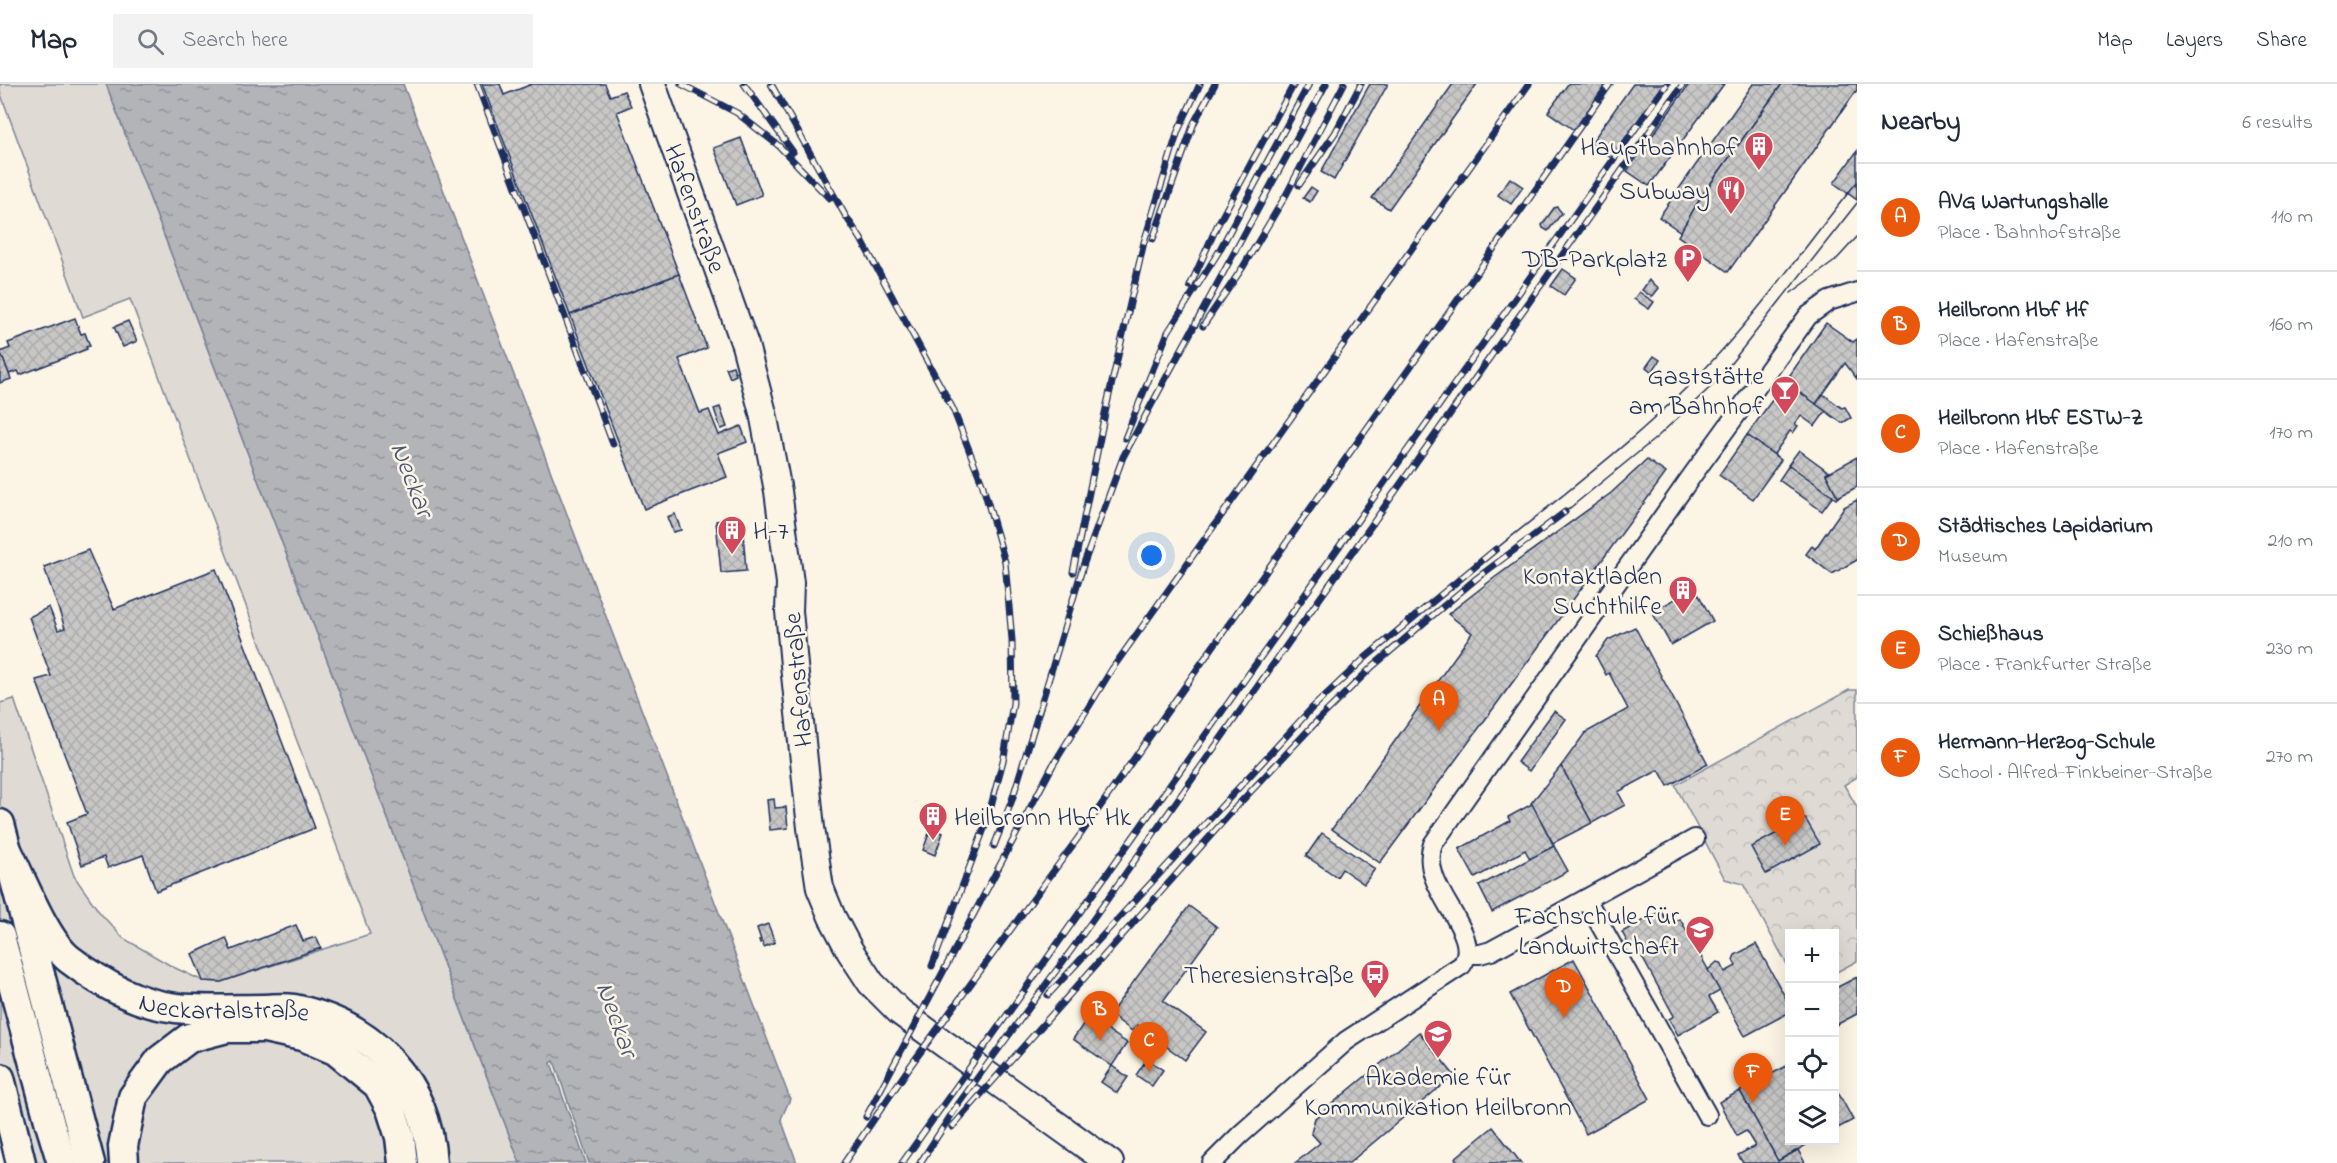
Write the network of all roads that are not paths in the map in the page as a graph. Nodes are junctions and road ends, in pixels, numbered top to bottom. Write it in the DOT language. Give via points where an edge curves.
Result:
graph roads {
  1 [pos="652,84"];
  2 [pos="1857,292"];
  3 [pos="3,836"];
  4 [pos="1695,839"];
  5 [pos="1586,899"];
  6 [pos="0,936"];
  7 [pos="1468,954"];
  8 [pos="0,1078"];
  9 [pos="1707,1115"];
  10 [pos="21,1163"];
  11 [pos="63,1163"];
  12 [pos="90,1163"];
  13 [pos="124,1163"];
  14 [pos="403,1163"];
  15 [pos="432,1163"];
  16 [pos="1110,1163"];
  17 [pos="1212,1163"];
  1 -- 16 [label="main road, Hafenstraße" via="745,345 763,413 788,572 811,828 820,888 832,917 871,984 900,1012"];
  2 -- 7 [label="street" via="1829,301 1808,316 1433,844 1429,861 1433,878 1466,940"];
  3 -- 12 [label="main road, Neckartalstraße"];
  3 -- 15 [label="main road, Neckartalstraße" via="40,919 66,957 104,982 134,998 174,1008 292,1009 361,1034 389,1059 424,1115"];
  4 -- 5 [label="street"];
  5 -- 7 [label="street" via="1491,951"];
  5 -- 9 [label="street"];
  6 -- 11 [label="main road"];
  7 -- 17 [label="street" via="1458,969 1346,1041"];
  8 -- 10 [label="main road"];
  13 -- 14 [label="main road, Neckartalstraße" via="123,1146 133,1097 160,1060 189,1038 227,1028 265,1028 302,1036 335,1050 378,1085 391,1109"];
}
